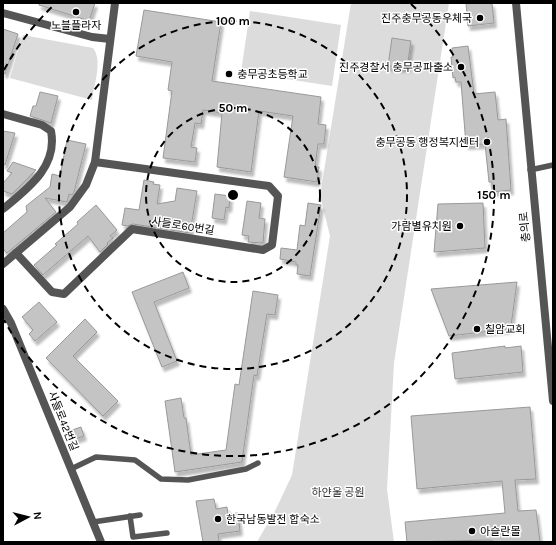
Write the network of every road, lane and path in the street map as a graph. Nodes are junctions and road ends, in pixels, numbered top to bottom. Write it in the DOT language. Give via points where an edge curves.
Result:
graph roads {
  1 [pos="115,3"];
  2 [pos="516,3"];
  3 [pos="3,13"];
  4 [pos="110,39"];
  5 [pos="3,114"];
  6 [pos="95,162"];
  7 [pos="553,165"];
  8 [pos="530,170"];
  9 [pos="3,209"];
  10 [pos="16,253"];
  11 [pos="3,264"];
  12 [pos="3,310"];
  13 [pos="553,401"];
  14 [pos="258,463"];
  15 [pos="71,469"];
  16 [pos="140,514"];
  17 [pos="130,516"];
  18 [pos="93,522"];
  19 [pos="167,533"];
  20 [pos="101,542"];
  1 -- 4 [label="street"];
  2 -- 8 [label="street, 충의로"];
  3 -- 4 [label="street" via="92,37"];
  4 -- 6 [label="street"];
  5 -- 9 [label="street" via="42,125 51,131 53,141 46,166 35,182"];
  6 -- 10 [label="street" via="86,185 70,207"];
  6 -- 10 [label="street, 사들로60번길" via="269,186 278,196 272,245 263,250 132,229 64,294 52,292"];
  7 -- 8 [label="lane"];
  8 -- 13 [label="street, 충의로"];
  10 -- 11 [label="street"];
  12 -- 15 [label="street, 사들로42번길" via="11,323"];
  14 -- 15 [label="lane" via="246,469 188,480 161,479 135,460 96,457"];
  15 -- 18 [label="street, 사들로42번길"];
  16 -- 17 [label="lane"];
  17 -- 18 [label="lane"];
  17 -- 19 [label="lane" via="133,537"];
  18 -- 20 [label="street, 사들로42번길"];
}
